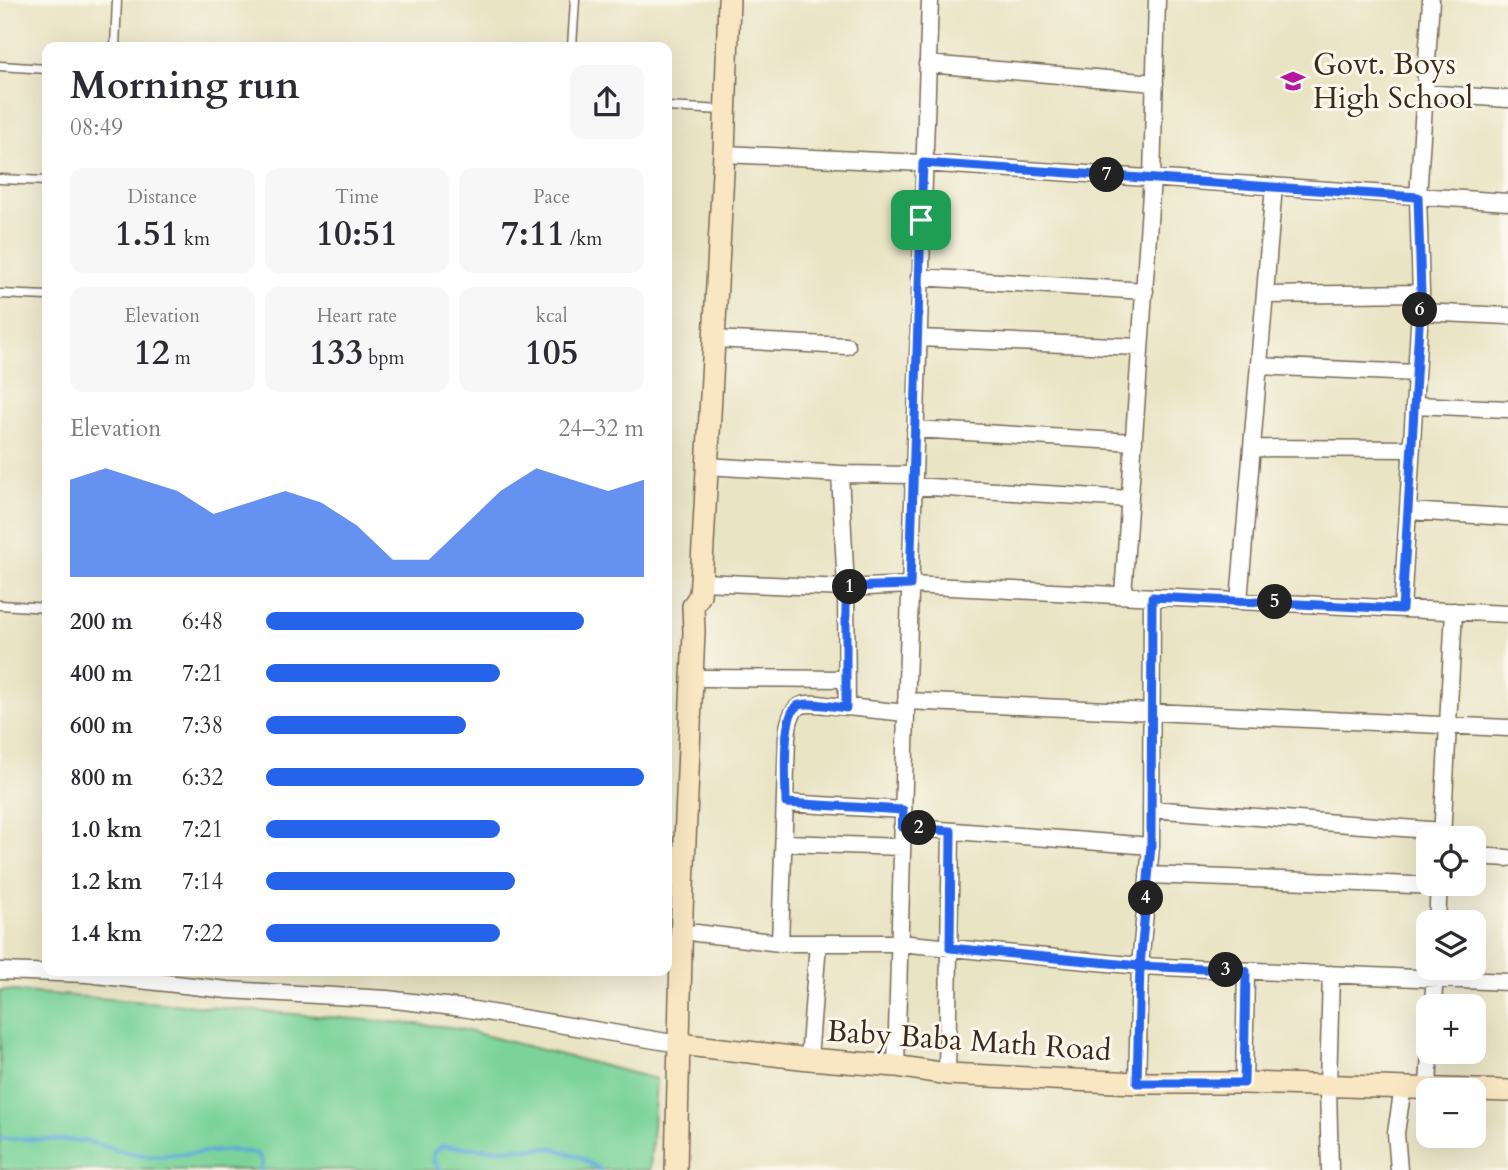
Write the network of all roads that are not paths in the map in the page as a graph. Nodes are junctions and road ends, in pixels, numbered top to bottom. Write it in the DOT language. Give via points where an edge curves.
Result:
graph roads {
  1 [pos="117,0"];
  2 [pos="575,0"];
  3 [pos="729,0"];
  4 [pos="930,0"];
  5 [pos="1157,0"];
  6 [pos="1431,0"];
  7 [pos="115,42"];
  8 [pos="572,42"];
  9 [pos="928,64"];
  10 [pos="0,65"];
  11 [pos="42,69"];
  12 [pos="1155,82"];
  13 [pos="1424,93"];
  14 [pos="1508,99"];
  15 [pos="672,107"];
  16 [pos="724,111"];
  17 [pos="724,153"];
  18 [pos="923,163"];
  19 [pos="1152,178"];
  20 [pos="0,179"];
  21 [pos="42,181"];
  22 [pos="1274,186"];
  23 [pos="1418,197"];
  24 [pos="1508,202"];
  25 [pos="919,277"];
  26 [pos="1144,291"];
  27 [pos="0,293"];
  28 [pos="1421,293"];
  29 [pos="1265,295"];
  30 [pos="42,296"];
  31 [pos="1420,312"];
  32 [pos="1508,316"];
  33 [pos="918,338"];
  34 [pos="713,339"];
  35 [pos="847,346"];
  36 [pos="1140,347"];
  37 [pos="1259,366"];
  38 [pos="1416,373"];
  39 [pos="1414,405"];
  40 [pos="1508,409"];
  41 [pos="915,429"];
  42 [pos="1134,442"];
  43 [pos="1252,448"];
  44 [pos="1412,449"];
  45 [pos="706,466"];
  46 [pos="840,474"];
  47 [pos="913,481"];
  48 [pos="1130,499"];
  49 [pos="1408,512"];
  50 [pos="1508,517"];
  51 [pos="910,585"];
  52 [pos="846,587"];
  53 [pos="701,589"];
  54 [pos="1122,595"];
  55 [pos="1152,597"];
  56 [pos="1239,601"];
  57 [pos="0,605"];
  58 [pos="42,608"];
  59 [pos="1402,609"];
  60 [pos="1454,611"];
  61 [pos="1508,614"];
  62 [pos="704,678"];
  63 [pos="846,679"];
  64 [pos="906,707"];
  65 [pos="846,708"];
  66 [pos="1153,712"];
  67 [pos="1448,725"];
  68 [pos="1508,728"];
  69 [pos="786,803"];
  70 [pos="903,810"];
  71 [pos="1151,810"];
  72 [pos="1442,826"];
  73 [pos="902,827"];
  74 [pos="951,831"];
  75 [pos="1416,833"];
  76 [pos="785,843"];
  77 [pos="1151,846"];
  78 [pos="902,847"];
  79 [pos="1486,857"];
  80 [pos="1508,858"];
  81 [pos="1148,875"];
  82 [pos="1416,884"];
  83 [pos="696,933"];
  84 [pos="780,943"];
  85 [pos="818,943"];
  86 [pos="899,943"];
  87 [pos="950,948"];
  88 [pos="1140,966"];
  89 [pos="0,971"];
  90 [pos="1246,971"];
  91 [pos="42,972"];
  92 [pos="1416,973"];
  93 [pos="1331,974"];
  94 [pos="105,976"];
  95 [pos="1486,979"];
  96 [pos="1508,982"];
  97 [pos="686,1045"];
  98 [pos="809,1059"];
  99 [pos="896,1066"];
  100 [pos="947,1074"];
  101 [pos="1137,1083"];
  102 [pos="1244,1083"];
  103 [pos="1328,1087"];
  104 [pos="1403,1087"];
  105 [pos="1416,1087"];
  106 [pos="1486,1090"];
  107 [pos="1508,1091"];
  108 [pos="676,1170"];
  109 [pos="689,1170"];
  110 [pos="1330,1170"];
  111 [pos="1399,1170"];
  1 -- 7 [label="lane"];
  2 -- 8 [label="lane"];
  3 -- 16 [label="main road"];
  4 -- 9 [label="street"];
  5 -- 12 [label="street"];
  6 -- 13 [label="street"];
  9 -- 12 [label="street"];
  9 -- 18 [label="street"];
  10 -- 11 [label="lane"];
  12 -- 19 [label="street"];
  13 -- 14 [label="street"];
  13 -- 23 [label="street"];
  15 -- 16 [label="lane"];
  16 -- 17 [label="main road"];
  17 -- 18 [label="street"];
  17 -- 34 [label="main road"];
  18 -- 19 [label="street"];
  18 -- 25 [label="street"];
  19 -- 22 [label="street"];
  19 -- 26 [label="street"];
  20 -- 21 [label="lane"];
  22 -- 23 [label="street"];
  22 -- 29 [label="street"];
  23 -- 24 [label="street"];
  23 -- 28 [label="street"];
  25 -- 26 [label="street"];
  25 -- 33 [label="street"];
  26 -- 36 [label="street"];
  27 -- 30 [label="lane"];
  28 -- 29 [label="street"];
  28 -- 31 [label="street"];
  29 -- 37 [label="street"];
  31 -- 32 [label="street"];
  31 -- 38 [label="street"];
  33 -- 36 [label="street"];
  33 -- 41 [label="street"];
  34 -- 35 [label="street"];
  34 -- 45 [label="main road"];
  36 -- 42 [label="street"];
  37 -- 38 [label="street"];
  37 -- 43 [label="street"];
  38 -- 39 [label="street"];
  39 -- 40 [label="street"];
  39 -- 44 [label="street"];
  41 -- 42 [label="street"];
  41 -- 47 [label="street"];
  42 -- 48 [label="street"];
  43 -- 44 [label="street"];
  43 -- 56 [label="street"];
  44 -- 49 [label="street"];
  45 -- 46 [label="street"];
  45 -- 53 [label="main road"];
  46 -- 47 [label="street"];
  46 -- 52 [label="street"];
  47 -- 48 [label="street"];
  47 -- 51 [label="street"];
  48 -- 54 [label="street"];
  49 -- 50 [label="street"];
  49 -- 59 [label="street"];
  51 -- 52 [label="street"];
  51 -- 54 [label="street"];
  51 -- 64 [label="street"];
  52 -- 53 [label="street"];
  52 -- 63 [label="street"];
  53 -- 62 [label="main road" via="709,606"];
  53 -- 97 [label="main road" via="693,606 677,911"];
  54 -- 55 [label="street"];
  55 -- 56 [label="street"];
  55 -- 66 [label="street"];
  56 -- 59 [label="street"];
  57 -- 58 [label="lane"];
  59 -- 60 [label="street"];
  60 -- 61 [label="street"];
  60 -- 67 [label="street"];
  62 -- 63 [label="street"];
  62 -- 83 [label="main road"];
  63 -- 65 [label="street"];
  64 -- 65 [label="street"];
  64 -- 66 [label="street"];
  64 -- 70 [label="street"];
  65 -- 69 [label="street" via="804,704 790,714"];
  66 -- 67 [label="street"];
  66 -- 71 [label="street"];
  67 -- 68 [label="street"];
  67 -- 72 [label="street"];
  69 -- 70 [label="street"];
  69 -- 76 [label="street"];
  70 -- 73 [label="street"];
  71 -- 75 [label="street"];
  71 -- 77 [label="street"];
  73 -- 74 [label="street"];
  73 -- 78 [label="street"];
  74 -- 77 [label="street"];
  74 -- 87 [label="street"];
  76 -- 78 [label="street"];
  76 -- 84 [label="street"];
  77 -- 81 [label="street"];
  78 -- 86 [label="street"];
  79 -- 80 [label="street"];
  81 -- 82 [label="street"];
  81 -- 88 [label="street"];
  83 -- 84 [label="street"];
  83 -- 97 [label="main road"];
  84 -- 85 [label="street"];
  85 -- 86 [label="street"];
  85 -- 98 [label="street"];
  86 -- 87 [label="street"];
  86 -- 99 [label="street"];
  87 -- 88 [label="street"];
  87 -- 100 [label="street"];
  88 -- 90 [label="street"];
  88 -- 101 [label="street"];
  89 -- 91 [label="street"];
  90 -- 93 [label="street"];
  90 -- 102 [label="street"];
  92 -- 93 [label="street"];
  93 -- 103 [label="street"];
  94 -- 97 [label="street" via="228,990 387,999"];
  95 -- 96 [label="street"];
  97 -- 98 [label="main road, Baby Baba Math Road"];
  97 -- 108 [label="main road"];
  97 -- 109 [label="main road"];
  98 -- 99 [label="main road, Baby Baba Math Road"];
  99 -- 100 [label="main road, Baby Baba Math Road"];
  100 -- 101 [label="main road, Baby Baba Math Road"];
  101 -- 102 [label="main road, Baby Baba Math Road"];
  102 -- 103 [label="main road, Baby Baba Math Road"];
  103 -- 104 [label="main road, Baby Baba Math Road"];
  103 -- 110 [label="street"];
  104 -- 105 [label="main road, Baby Baba Math Road"];
  104 -- 111 [label="street" via="1396,1133"];
  106 -- 107 [label="main road, Baby Baba Math Road"];
}
